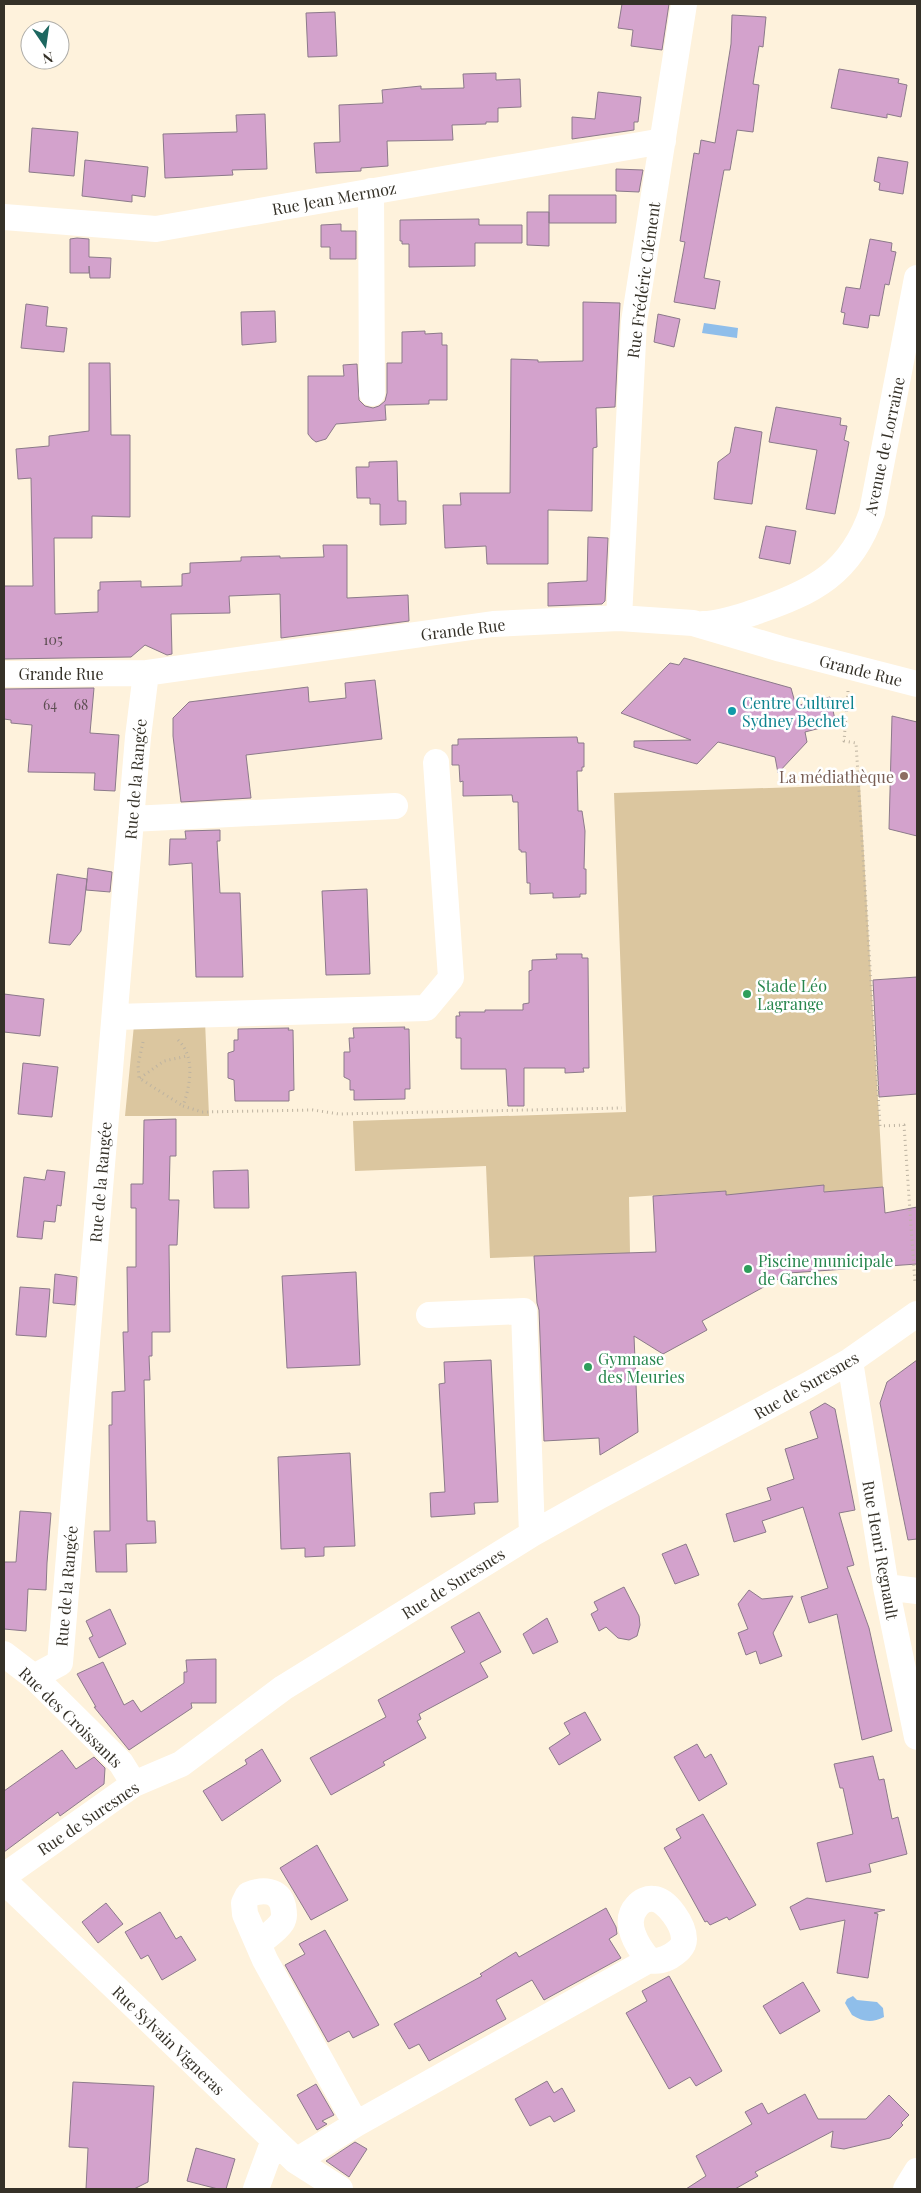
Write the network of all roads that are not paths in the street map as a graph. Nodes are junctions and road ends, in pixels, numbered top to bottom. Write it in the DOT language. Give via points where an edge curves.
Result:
graph roads {
  1 [pos="684,4"];
  2 [pos="662,141"];
  3 [pos="371,191"];
  4 [pos="4,218"];
  5 [pos="917,278"];
  6 [pos="372,393"];
  7 [pos="620,618"];
  8 [pos="693,623"];
  9 [pos="146,673"];
  10 [pos="4,674"];
  11 [pos="917,684"];
  12 [pos="436,762"];
  13 [pos="394,806"];
  14 [pos="131,819"];
  15 [pos="114,1017"];
  16 [pos="917,1314"];
  17 [pos="429,1315"];
  18 [pos="850,1361"];
  19 [pos="532,1534"];
  20 [pos="886,1587"];
  21 [pos="917,1591"];
  22 [pos="4,1654"];
  23 [pos="34,1677"];
  24 [pos="917,1737"];
  25 [pos="134,1784"];
  26 [pos="4,1876"];
  27 [pos="4,1881"];
  28 [pos="258,1944"];
  29 [pos="649,1960"];
  30 [pos="356,2124"];
  31 [pos="274,2140"];
  32 [pos="296,2161"];
  33 [pos="917,2171"];
  34 [pos="256,2189"];
  35 [pos="340,2189"];
  36 [pos="906,2189"];
  1 -- 2 [label="street, Rue Frédéric Clément"];
  2 -- 3 [label="street, Rue Jean Mermoz"];
  2 -- 7 [label="street, Rue Frédéric Clément" via="634,322"];
  3 -- 4 [label="street, Rue Jean Mermoz" via="156,229"];
  3 -- 6 [label="street"];
  5 -- 8 [label="street, Avenue de Lorraine" via="872,512 860,542 837,570 814,588 723,622"];
  7 -- 8 [label="street, Grande Rue"];
  7 -- 9 [label="street, Grande Rue" via="493,624"];
  8 -- 11 [label="street, Grande Rue"];
  9 -- 10 [label="street, Grande Rue"];
  9 -- 14 [label="street, Rue de la Rangée"];
  12 -- 15 [label="street" via="451,978 426,1008"];
  13 -- 14 [label="street"];
  14 -- 15 [label="street, Rue de la Rangée"];
  15 -- 23 [label="street, Rue de la Rangée" via="60,1663"];
  16 -- 18 [label="street, Rue de Suresnes"];
  17 -- 19 [label="street" via="524,1312"];
  18 -- 19 [label="street, Rue de Suresnes"];
  18 -- 20 [label="street, Rue Henri Regnault"];
  19 -- 25 [label="street, Rue de Suresnes" via="283,1688 181,1764"];
  20 -- 21 [label="street"];
  20 -- 24 [label="street, Rue Henri Regnault"];
  22 -- 23 [label="street, Rue des Croissants"];
  23 -- 25 [label="street, Rue des Croissants" via="121,1763"];
  25 -- 26 [label="street, Rue de Suresnes"];
  27 -- 31 [label="street, Rue Sylvain Vigneras"];
  28 -- 30 [label="street"];
  29 -- 30 [label="street"];
  30 -- 32 [label="street"];
  31 -- 32 [label="street, Rue Sylvain Vigneras"];
  31 -- 34 [label="street"];
  32 -- 35 [label="street, Rue Sylvain Vigneras"];
  33 -- 36 [label="street"];
}
